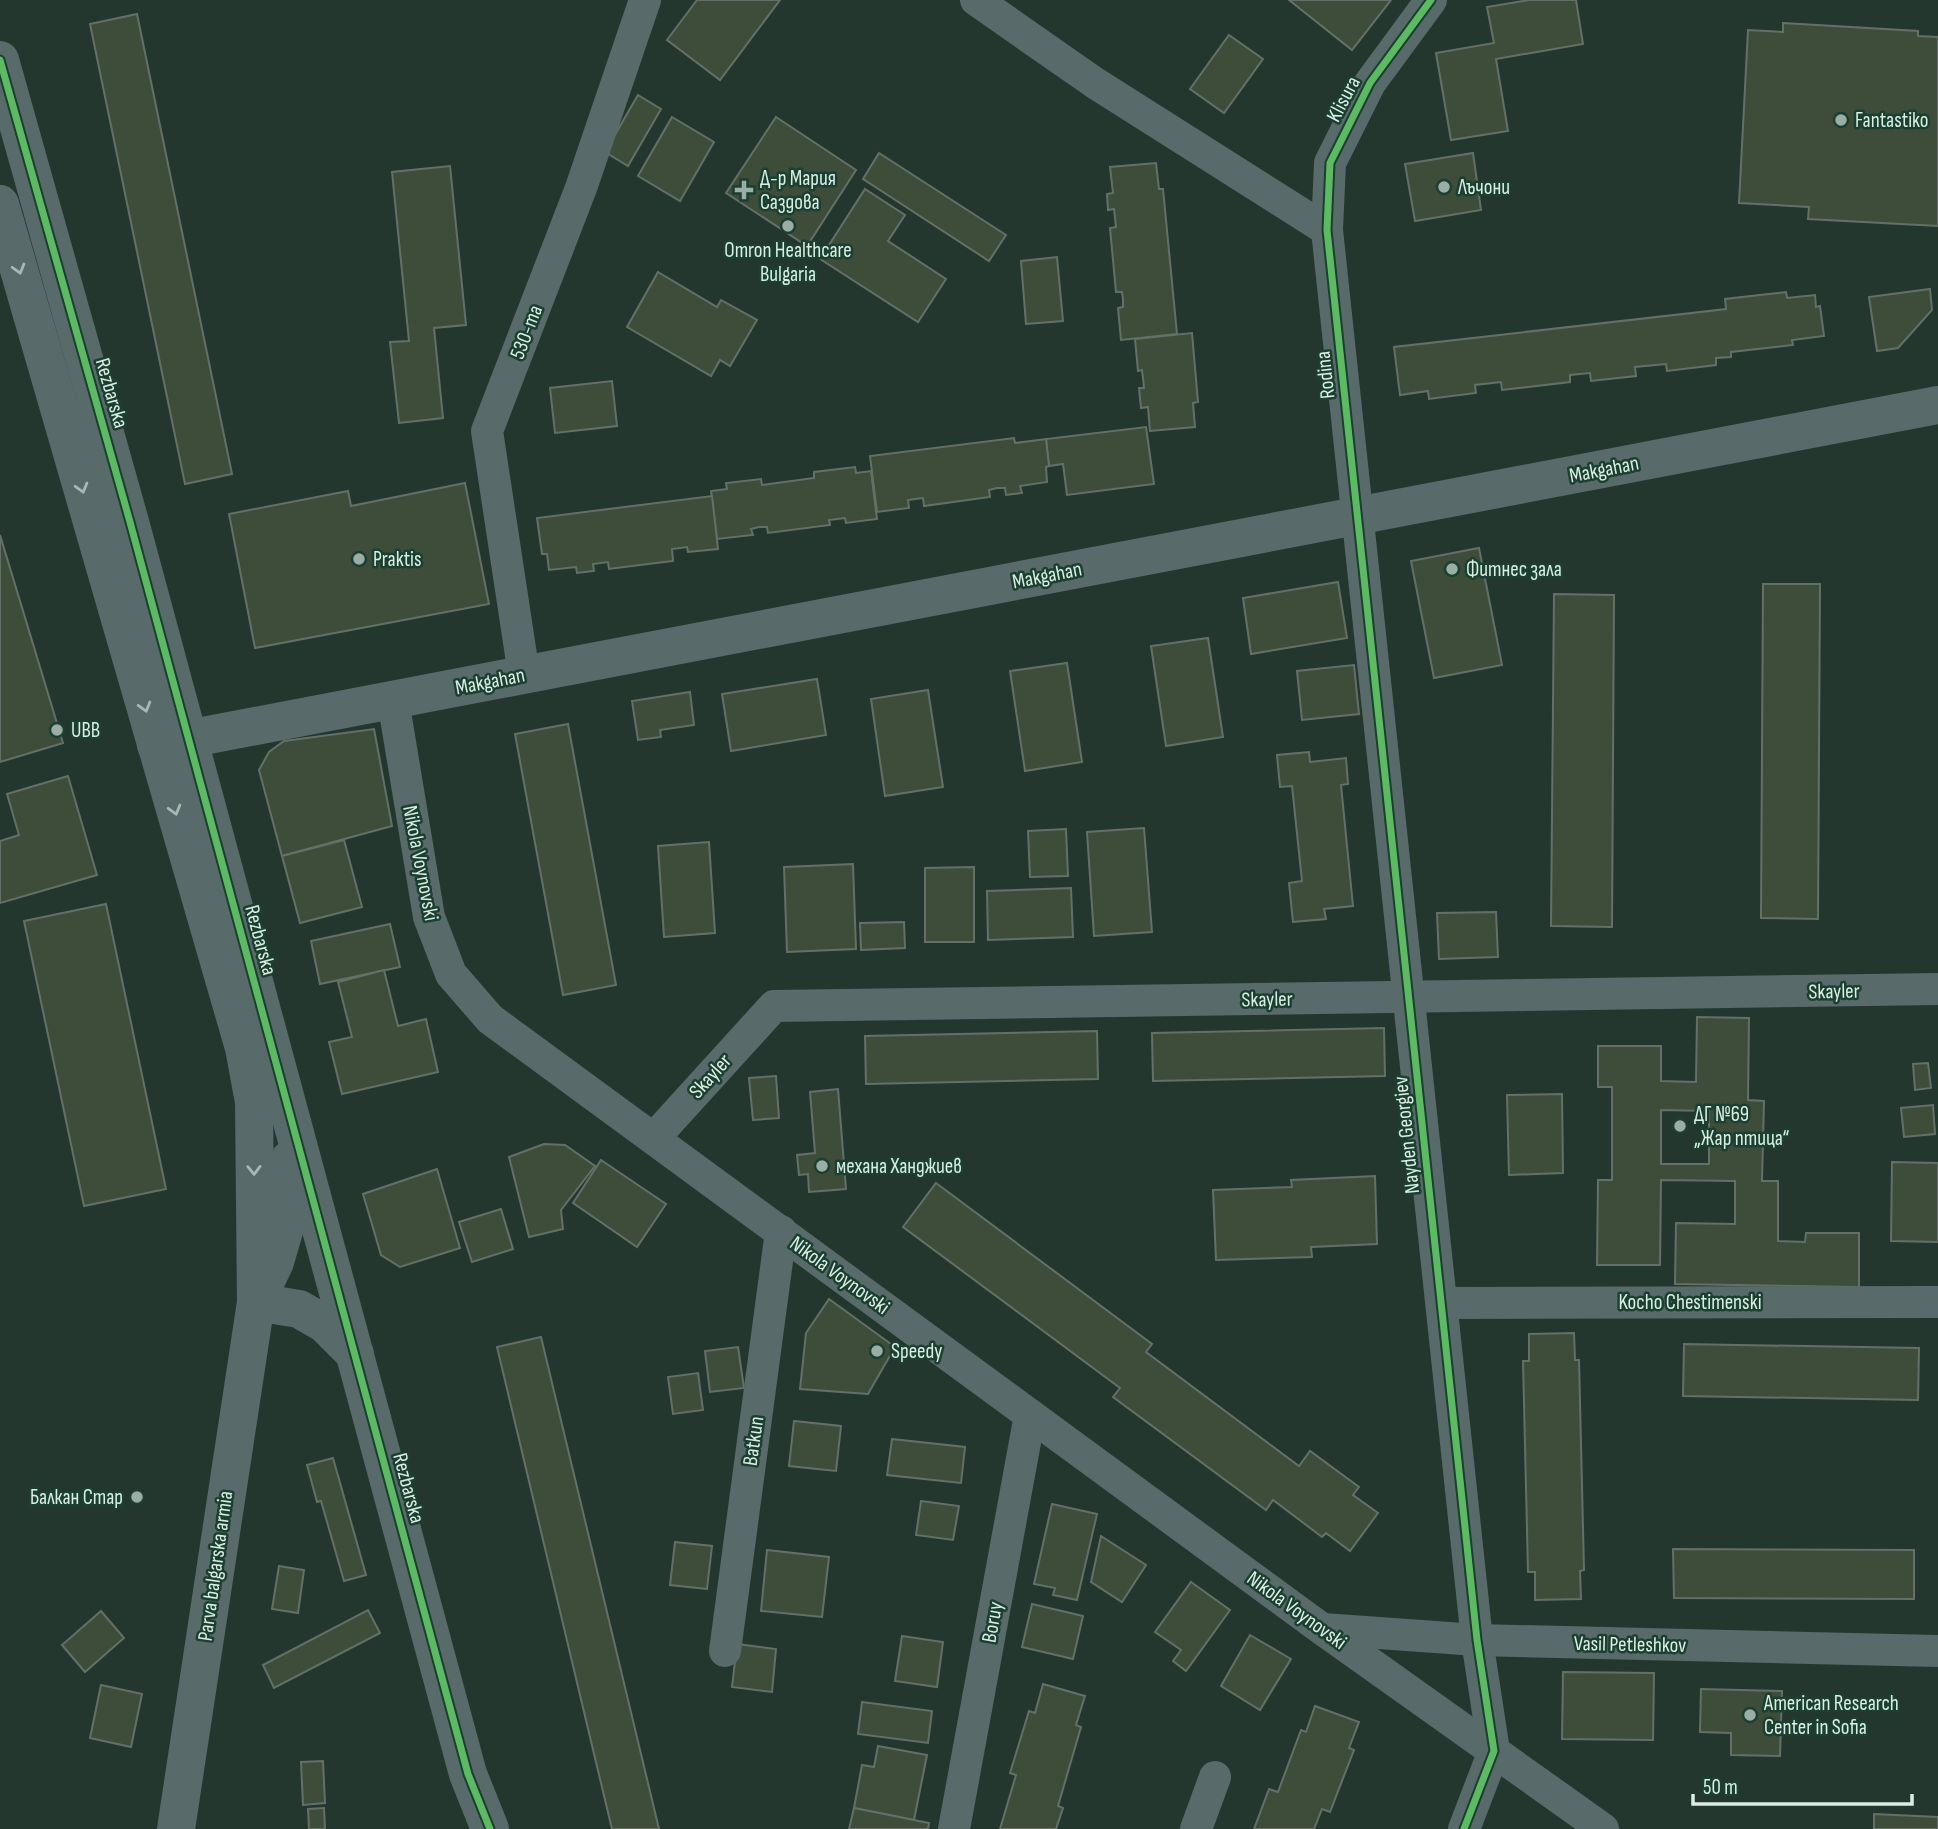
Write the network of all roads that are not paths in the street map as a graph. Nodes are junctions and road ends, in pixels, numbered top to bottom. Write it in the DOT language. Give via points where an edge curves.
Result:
graph roads {
  1 [pos="645,0"];
  2 [pos="976,0"];
  3 [pos="1431,0"];
  4 [pos="0,60"];
  5 [pos="0,204"];
  6 [pos="1327,230"];
  7 [pos="1938,405"];
  8 [pos="1357,516"];
  9 [pos="524,675"];
  10 [pos="393,699"];
  11 [pos="172,741"];
  12 [pos="1938,989"];
  13 [pos="1409,997"];
  14 [pos="291,1118"];
  15 [pos="654,1138"];
  16 [pos="781,1231"];
  17 [pos="256,1302"];
  18 [pos="1938,1302"];
  19 [pos="1441,1303"];
  20 [pos="355,1354"];
  21 [pos="1030,1415"];
  22 [pos="1322,1629"];
  23 [pos="1478,1640"];
  24 [pos="725,1651"];
  25 [pos="1938,1651"];
  26 [pos="1494,1751"];
  27 [pos="1215,1777"];
  28 [pos="176,1829"];
  29 [pos="491,1829"];
  30 [pos="954,1829"];
  31 [pos="1196,1829"];
  32 [pos="1464,1829"];
  33 [pos="1603,1829"];
  1 -- 9 [label="street, 530-та" via="581,188 487,431"];
  2 -- 6 [label="street" via="1095,83"];
  3 -- 6 [label="street, Klisura" via="1370,83 1330,163"];
  4 -- 11 [label="street, Rezbarska" via="130,522"];
  5 -- 11 [label="street, Rezbarska, one-way"];
  6 -- 8 [label="street, Rodina"];
  7 -- 8 [label="street, Makgahan"];
  8 -- 9 [label="street, Makgahan"];
  8 -- 13 [label="street, Nayden Georgiev"];
  9 -- 10 [label="street, Makgahan"];
  10 -- 11 [label="street, Makgahan"];
  10 -- 15 [label="street, Nikola Voynovski" via="429,917 451,974 489,1019"];
  11 -- 14 [label="street, Rezbarska"];
  11 -- 17 [label="street, Rezbarska, one-way" via="254,1102"];
  12 -- 13 [label="street, Skayler"];
  13 -- 15 [label="street, Skayler" via="774,1006"];
  13 -- 19 [label="street, Nayden Georgiev"];
  14 -- 17 [label="street, Rezbarska" via="288,1217 275,1262"];
  14 -- 20 [label="street, Rezbarska"];
  15 -- 16 [label="street, Nikola Voynovski"];
  16 -- 21 [label="street, Nikola Voynovski"];
  16 -- 24 [label="street, Batkun"];
  17 -- 20 [label="street" via="299,1309 325,1324"];
  17 -- 28 [label="street, Parva balgarska armia"];
  18 -- 19 [label="street, Kocho Chestimenski"];
  19 -- 23 [label="street, Nayden Georgiev"];
  20 -- 29 [label="street, Rezbarska" via="468,1774"];
  21 -- 22 [label="street, Nikola Voynovski"];
  21 -- 30 [label="street, Boruy"];
  22 -- 23 [label="street, Vasil Petleshkov"];
  22 -- 26 [label="street, Nikola Voynovski"];
  23 -- 25 [label="street, Vasil Petleshkov"];
  23 -- 26 [label="street, Nayden Georgiev"];
  26 -- 32 [label="street"];
  26 -- 33 [label="street, Nikola Voynovski"];
  27 -- 31 [label="street"];
}
